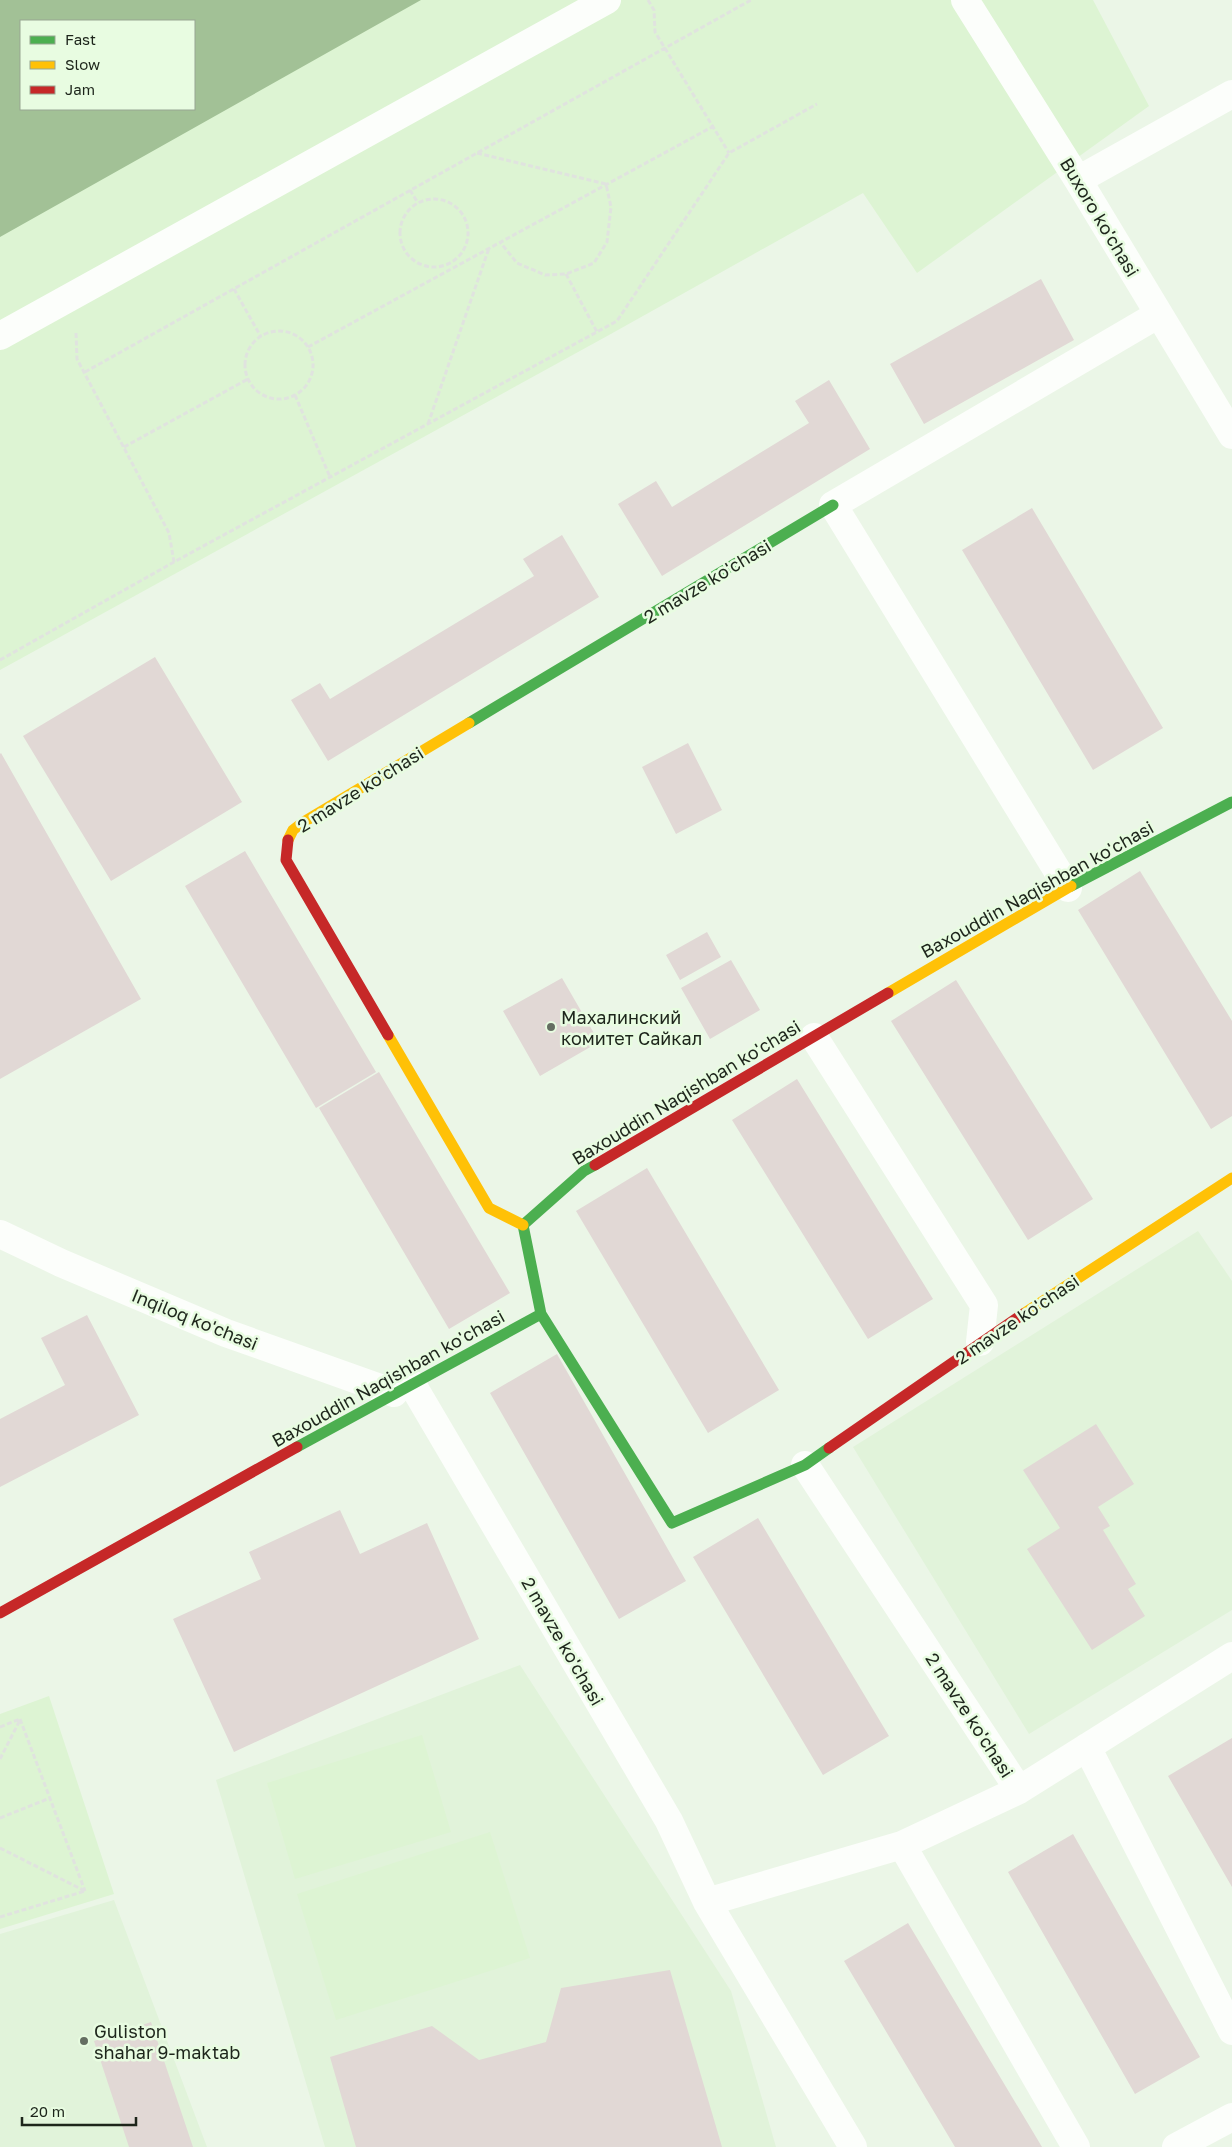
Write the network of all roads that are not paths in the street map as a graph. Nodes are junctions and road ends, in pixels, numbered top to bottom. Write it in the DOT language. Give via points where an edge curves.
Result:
graph roads {
  1 [pos="607,0"];
  2 [pos="965,0"];
  3 [pos="1232,94"];
  4 [pos="1078,180"];
  5 [pos="1159,314"];
  6 [pos="0,336"];
  7 [pos="1232,435"];
  8 [pos="833,505"];
  9 [pos="1232,802"];
  10 [pos="1068,888"];
  11 [pos="814,1037"];
  12 [pos="1232,1178"];
  13 [pos="523,1225"];
  14 [pos="0,1234"];
  15 [pos="541,1314"];
  16 [pos="980,1342"];
  17 [pos="403,1388"];
  18 [pos="805,1465"];
  19 [pos="0,1613"];
  20 [pos="1232,1656"];
  21 [pos="1088,1747"];
  22 [pos="1020,1790"];
  23 [pos="902,1844"];
  24 [pos="707,1902"];
  25 [pos="1232,2030"];
  26 [pos="1232,2117"];
  27 [pos="853,2147"];
  28 [pos="1076,2147"];
  29 [pos="1176,2147"];
  1 -- 6 [label="street"];
  2 -- 4 [label="street, Buxoro ko'chasi"];
  3 -- 4 [label="street"];
  4 -- 5 [label="street, Buxoro ko'chasi"];
  5 -- 7 [label="street, Buxoro ko'chasi"];
  5 -- 8 [label="street"];
  8 -- 10 [label="street"];
  8 -- 13 [label="street, 2 mavze ko'chasi" via="302,822 287,838 286,860 490,1208"];
  9 -- 10 [label="street, Baxouddin Naqishban ko'chasi"];
  10 -- 11 [label="street, Baxouddin Naqishban ko'chasi"];
  11 -- 13 [label="street, Baxouddin Naqishban ko'chasi" via="584,1171"];
  11 -- 16 [label="street" via="984,1305"];
  12 -- 16 [label="street, 2 mavze ko'chasi"];
  13 -- 15 [label="street"];
  14 -- 17 [label="street, Inqiloq ko'chasi" via="226,1333"];
  15 -- 17 [label="street, Baxouddin Naqishban ko'chasi"];
  15 -- 18 [label="street, 2 mavze ko'chasi" via="672,1523"];
  16 -- 18 [label="street, 2 mavze ko'chasi"];
  17 -- 19 [label="street, Baxouddin Naqishban ko'chasi"];
  17 -- 24 [label="street, 2 mavze ko'chasi" via="669,1821"];
  18 -- 22 [label="street, 2 mavze ko'chasi"];
  20 -- 21 [label="street, 2 mavze ko'chasi"];
  21 -- 22 [label="street, 2 mavze ko'chasi"];
  21 -- 25 [label="street"];
  22 -- 23 [label="street, 2 mavze ko'chasi"];
  23 -- 24 [label="street, 2 mavze ko'chasi"];
  23 -- 28 [label="street"];
  24 -- 27 [label="street, 2 mavze ko'chasi"];
  26 -- 29 [label="street"];
}
